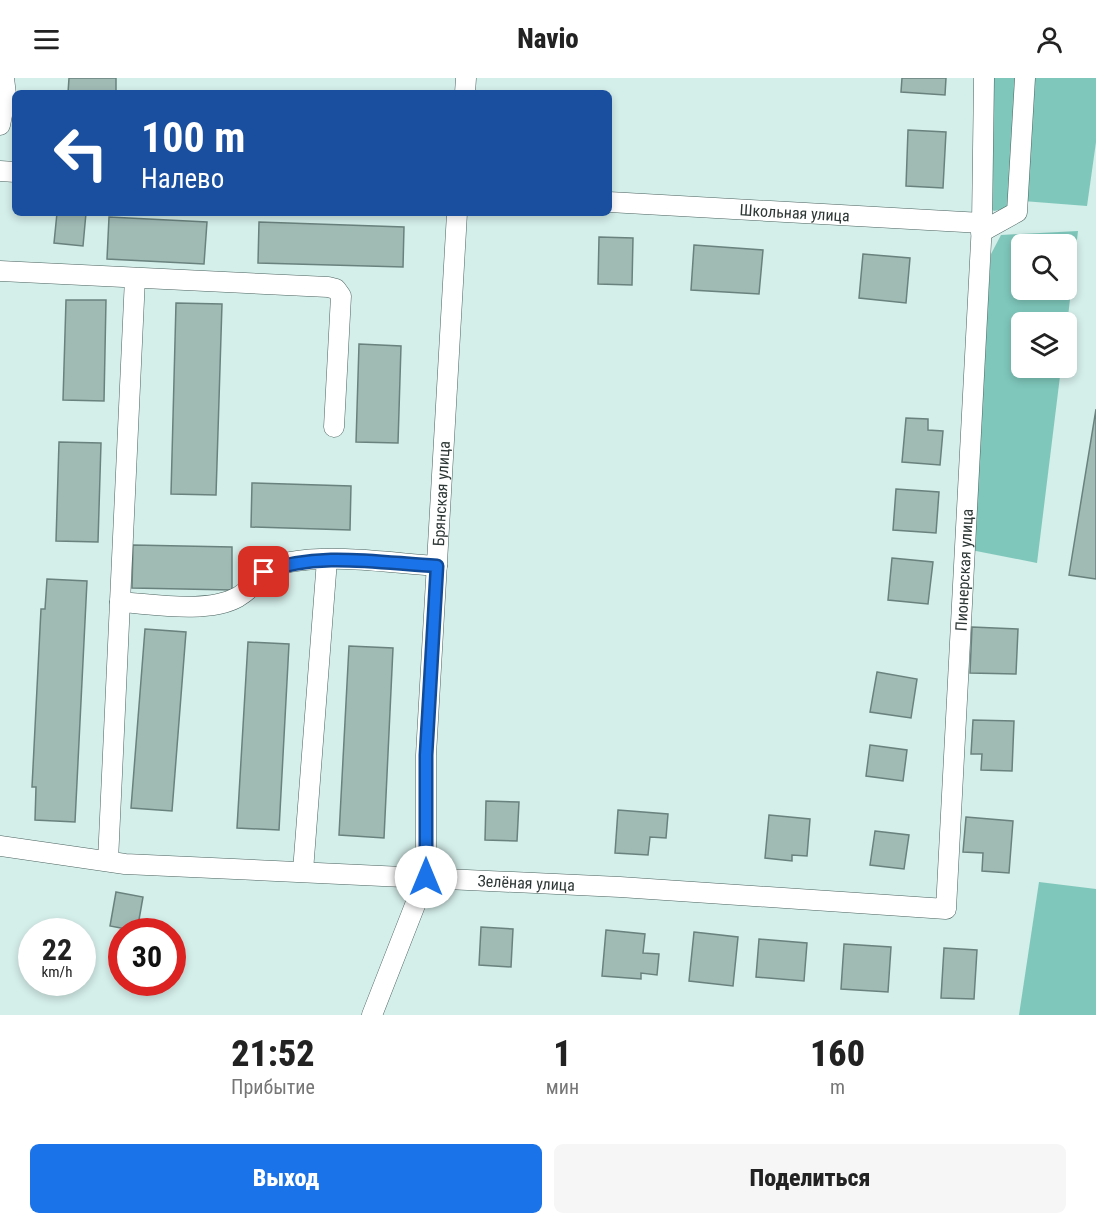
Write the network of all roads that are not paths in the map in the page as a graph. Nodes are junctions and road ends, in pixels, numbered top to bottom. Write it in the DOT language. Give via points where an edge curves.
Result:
graph roads {
  1 [pos="4,78"];
  2 [pos="984,78"];
  3 [pos="1024,78"];
  4 [pos="0,125"];
  5 [pos="612,202"];
  6 [pos="457,216"];
  7 [pos="981,227"];
  8 [pos="0,271"];
  9 [pos="135,278"];
  10 [pos="334,427"];
  11 [pos="327,560"];
  12 [pos="437,566"];
  13 [pos="120,602"];
  14 [pos="0,846"];
  15 [pos="108,861"];
  16 [pos="303,872"];
  17 [pos="426,877"];
  18 [pos="946,909"];
  19 [pos="372,1015"];
  1 -- 4 [label="street" via="6,95"];
  2 -- 7 [label="street, Пионерская улица"];
  3 -- 7 [label="street" via="1017,212"];
  5 -- 7 [label="street, Школьная улица"];
  6 -- 12 [label="street, Брянская улица"];
  7 -- 18 [label="street, Пионерская улица"];
  8 -- 9 [label="street"];
  9 -- 10 [label="street" via="336,289 341,296"];
  9 -- 13 [label="street"];
  11 -- 12 [label="street"];
  11 -- 13 [label="street" via="289,562 264,572 237,597 212,604"];
  11 -- 16 [label="street"];
  12 -- 17 [label="street, Брянская улица" via="426,755"];
  13 -- 15 [label="street"];
  14 -- 15 [label="street, Зелёная улица"];
  15 -- 16 [label="street, Зелёная улица"];
  16 -- 17 [label="street, Зелёная улица"];
  17 -- 18 [label="street, Зелёная улица"];
  17 -- 19 [label="street, Брянская улица"];
}
